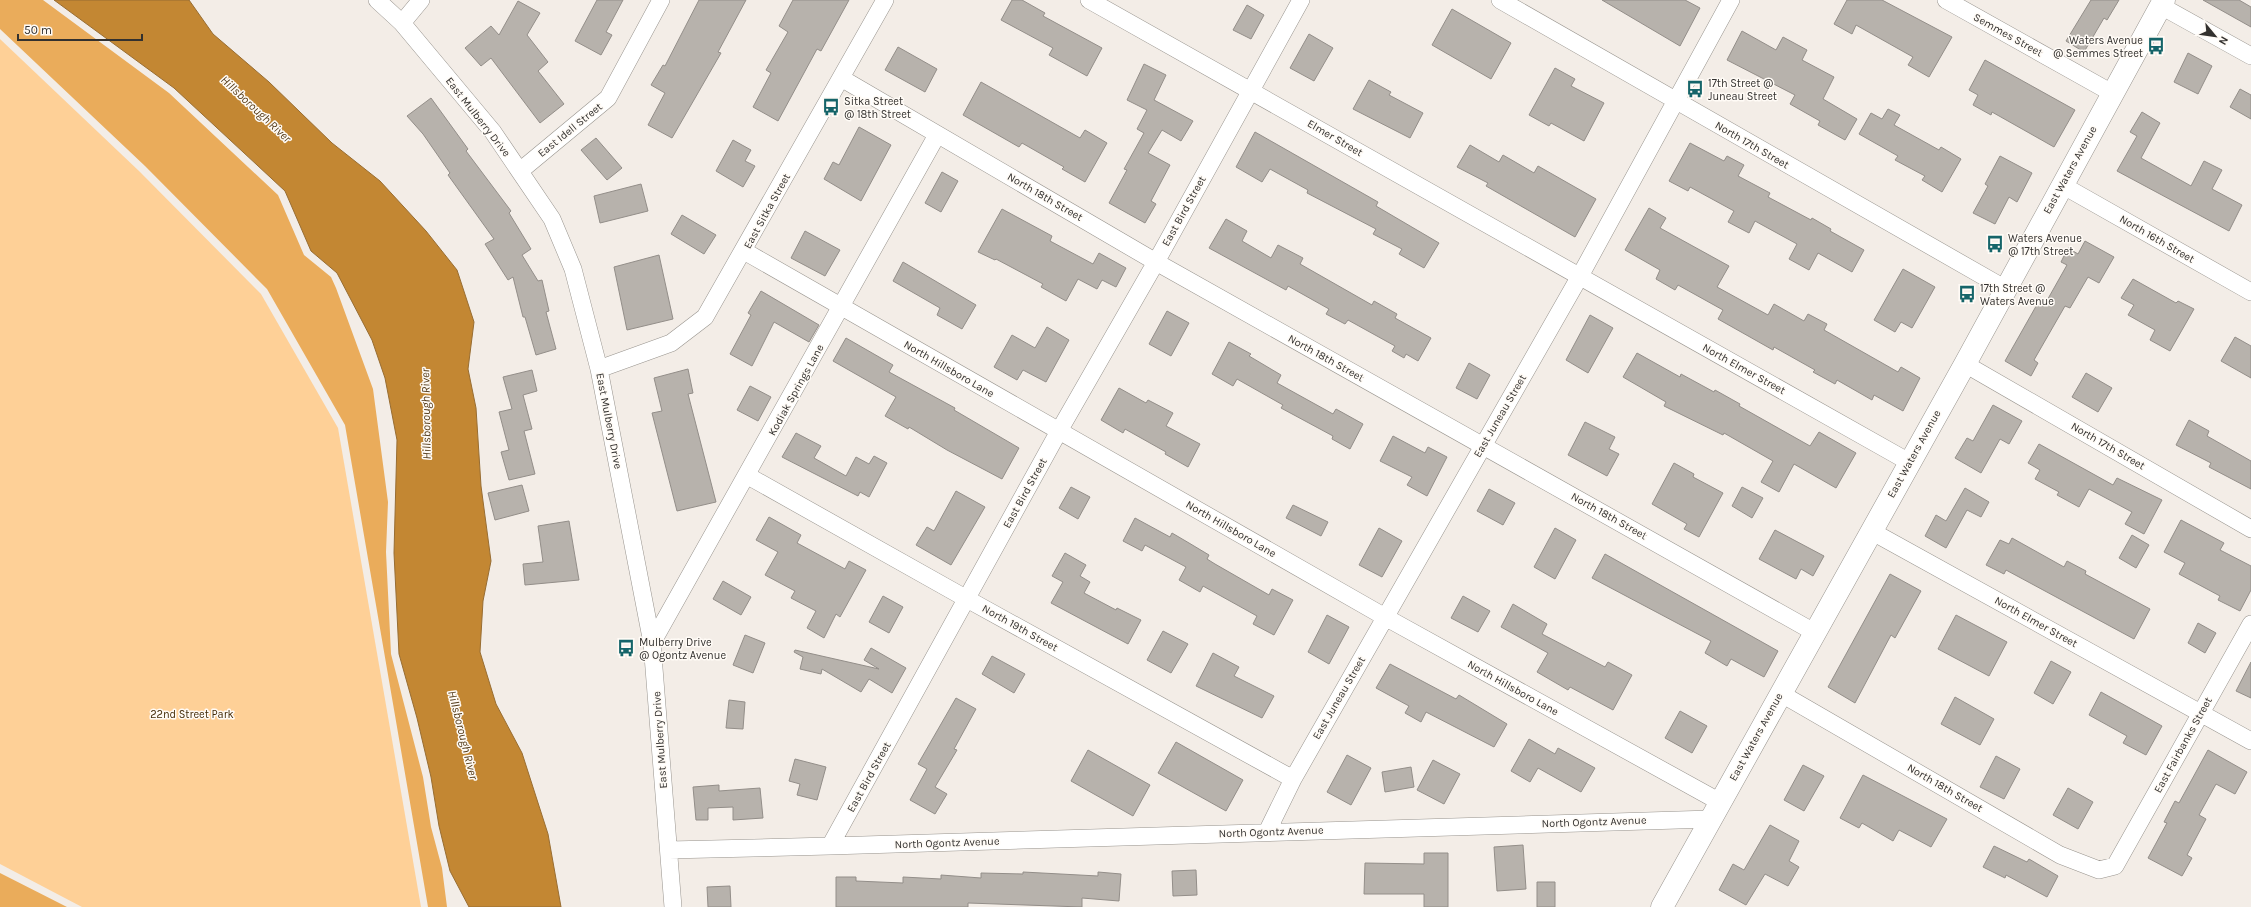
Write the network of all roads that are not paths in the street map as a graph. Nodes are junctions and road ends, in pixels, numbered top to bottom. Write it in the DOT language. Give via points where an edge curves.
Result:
graph roads {
  1 [pos="377,0"];
  2 [pos="421,0"];
  3 [pos="661,0"];
  4 [pos="885,0"];
  5 [pos="1089,0"];
  6 [pos="1301,0"];
  7 [pos="1500,0"];
  8 [pos="1731,0"];
  9 [pos="1946,0"];
  10 [pos="2162,3"];
  11 [pos="402,24"];
  12 [pos="2251,56"];
  13 [pos="841,78"];
  14 [pos="1251,90"];
  15 [pos="2112,93"];
  16 [pos="1675,101"];
  17 [pos="937,135"];
  18 [pos="520,171"];
  19 [pos="2062,185"];
  20 [pos="744,251"];
  21 [pos="1156,262"];
  22 [pos="1580,276"];
  23 [pos="2004,288"];
  24 [pos="2251,292"];
  25 [pos="842,308"];
  26 [pos="1965,364"];
  27 [pos="599,369"];
  28 [pos="1059,431"];
  29 [pos="1483,446"];
  30 [pos="1909,462"];
  31 [pos="748,476"];
  32 [pos="2251,529"];
  33 [pos="1871,531"];
  34 [pos="967,599"];
  35 [pos="1385,617"];
  36 [pos="2251,624"];
  37 [pos="1814,632"];
  38 [pos="652,643"];
  39 [pos="1780,693"];
  40 [pos="2200,713"];
  41 [pos="2251,741"];
  42 [pos="1293,779"];
  43 [pos="1716,810"];
  44 [pos="1267,832"];
  45 [pos="830,846"];
  46 [pos="668,850"];
  47 [pos="2115,866"];
  48 [pos="673,907"];
  49 [pos="1662,907"];
  1 -- 11 [label="street, East Mulberry Drive"];
  2 -- 11 [label="street"];
  3 -- 18 [label="street, East Idell Street" via="608,98"];
  4 -- 13 [label="street, East Sitka Street"];
  5 -- 14 [label="street, Elmer Street"];
  6 -- 14 [label="street, East Bird Street"];
  7 -- 16 [label="street, North 17th Street"];
  8 -- 16 [label="street, East Juneau Street"];
  9 -- 15 [label="street, Semmes Street"];
  10 -- 12 [label="street"];
  10 -- 15 [label="street, East Waters Avenue"];
  11 -- 18 [label="street, East Mulberry Drive" via="493,132"];
  13 -- 17 [label="street, North 18th Street"];
  13 -- 20 [label="street, East Sitka Street"];
  14 -- 21 [label="street, East Bird Street"];
  14 -- 22 [label="street, Elmer Street"];
  15 -- 19 [label="street, East Waters Avenue"];
  16 -- 22 [label="street, East Juneau Street"];
  16 -- 23 [label="street, North 17th Street"];
  17 -- 21 [label="street, North 18th Street"];
  17 -- 25 [label="street, Kodiak Springs Lane"];
  18 -- 27 [label="street, East Mulberry Drive" via="552,219 573,269"];
  19 -- 23 [label="street, East Waters Avenue"];
  19 -- 24 [label="street, North 16th Street"];
  20 -- 25 [label="street, North Hillsboro Lane"];
  20 -- 27 [label="street, East Sitka Street" via="706,317 671,342"];
  21 -- 28 [label="street, East Bird Street"];
  21 -- 29 [label="street, North 18th Street"];
  22 -- 29 [label="street, East Juneau Street"];
  22 -- 30 [label="street, North Elmer Street"];
  23 -- 26 [label="street, East Waters Avenue"];
  25 -- 28 [label="street, North Hillsboro Lane"];
  25 -- 31 [label="street, Kodiak Springs Lane"];
  26 -- 30 [label="street, East Waters Avenue"];
  26 -- 32 [label="street, North 17th Street"];
  27 -- 38 [label="street, East Mulberry Drive"];
  28 -- 34 [label="street, East Bird Street"];
  28 -- 35 [label="street, North Hillsboro Lane"];
  29 -- 35 [label="street, East Juneau Street"];
  29 -- 37 [label="street, North 18th Street"];
  30 -- 33 [label="street, East Waters Avenue"];
  31 -- 34 [label="street, North 19th Street"];
  31 -- 38 [label="street, Kodiak Springs Lane"];
  33 -- 37 [label="street, East Waters Avenue"];
  33 -- 40 [label="street, North Elmer Street"];
  34 -- 42 [label="street, North 19th Street"];
  34 -- 45 [label="street, East Bird Street"];
  35 -- 42 [label="street, East Juneau Street"];
  35 -- 43 [label="street, North Hillsboro Lane"];
  36 -- 40 [label="street, East Fairbanks Street"];
  37 -- 39 [label="street, East Waters Avenue"];
  38 -- 46 [label="street, East Mulberry Drive"];
  39 -- 43 [label="street, East Waters Avenue"];
  39 -- 47 [label="street, North 18th Street" via="2060,855 2099,870"];
  40 -- 41 [label="street"];
  40 -- 47 [label="street, East Fairbanks Street"];
  42 -- 44 [label="street, East Juneau Street"];
  43 -- 44 [label="street, North Ogontz Avenue"];
  43 -- 49 [label="street, East Waters Avenue"];
  44 -- 45 [label="street, North Ogontz Avenue"];
  45 -- 46 [label="street"];
  46 -- 48 [label="street, East Mulberry Drive"];
}
